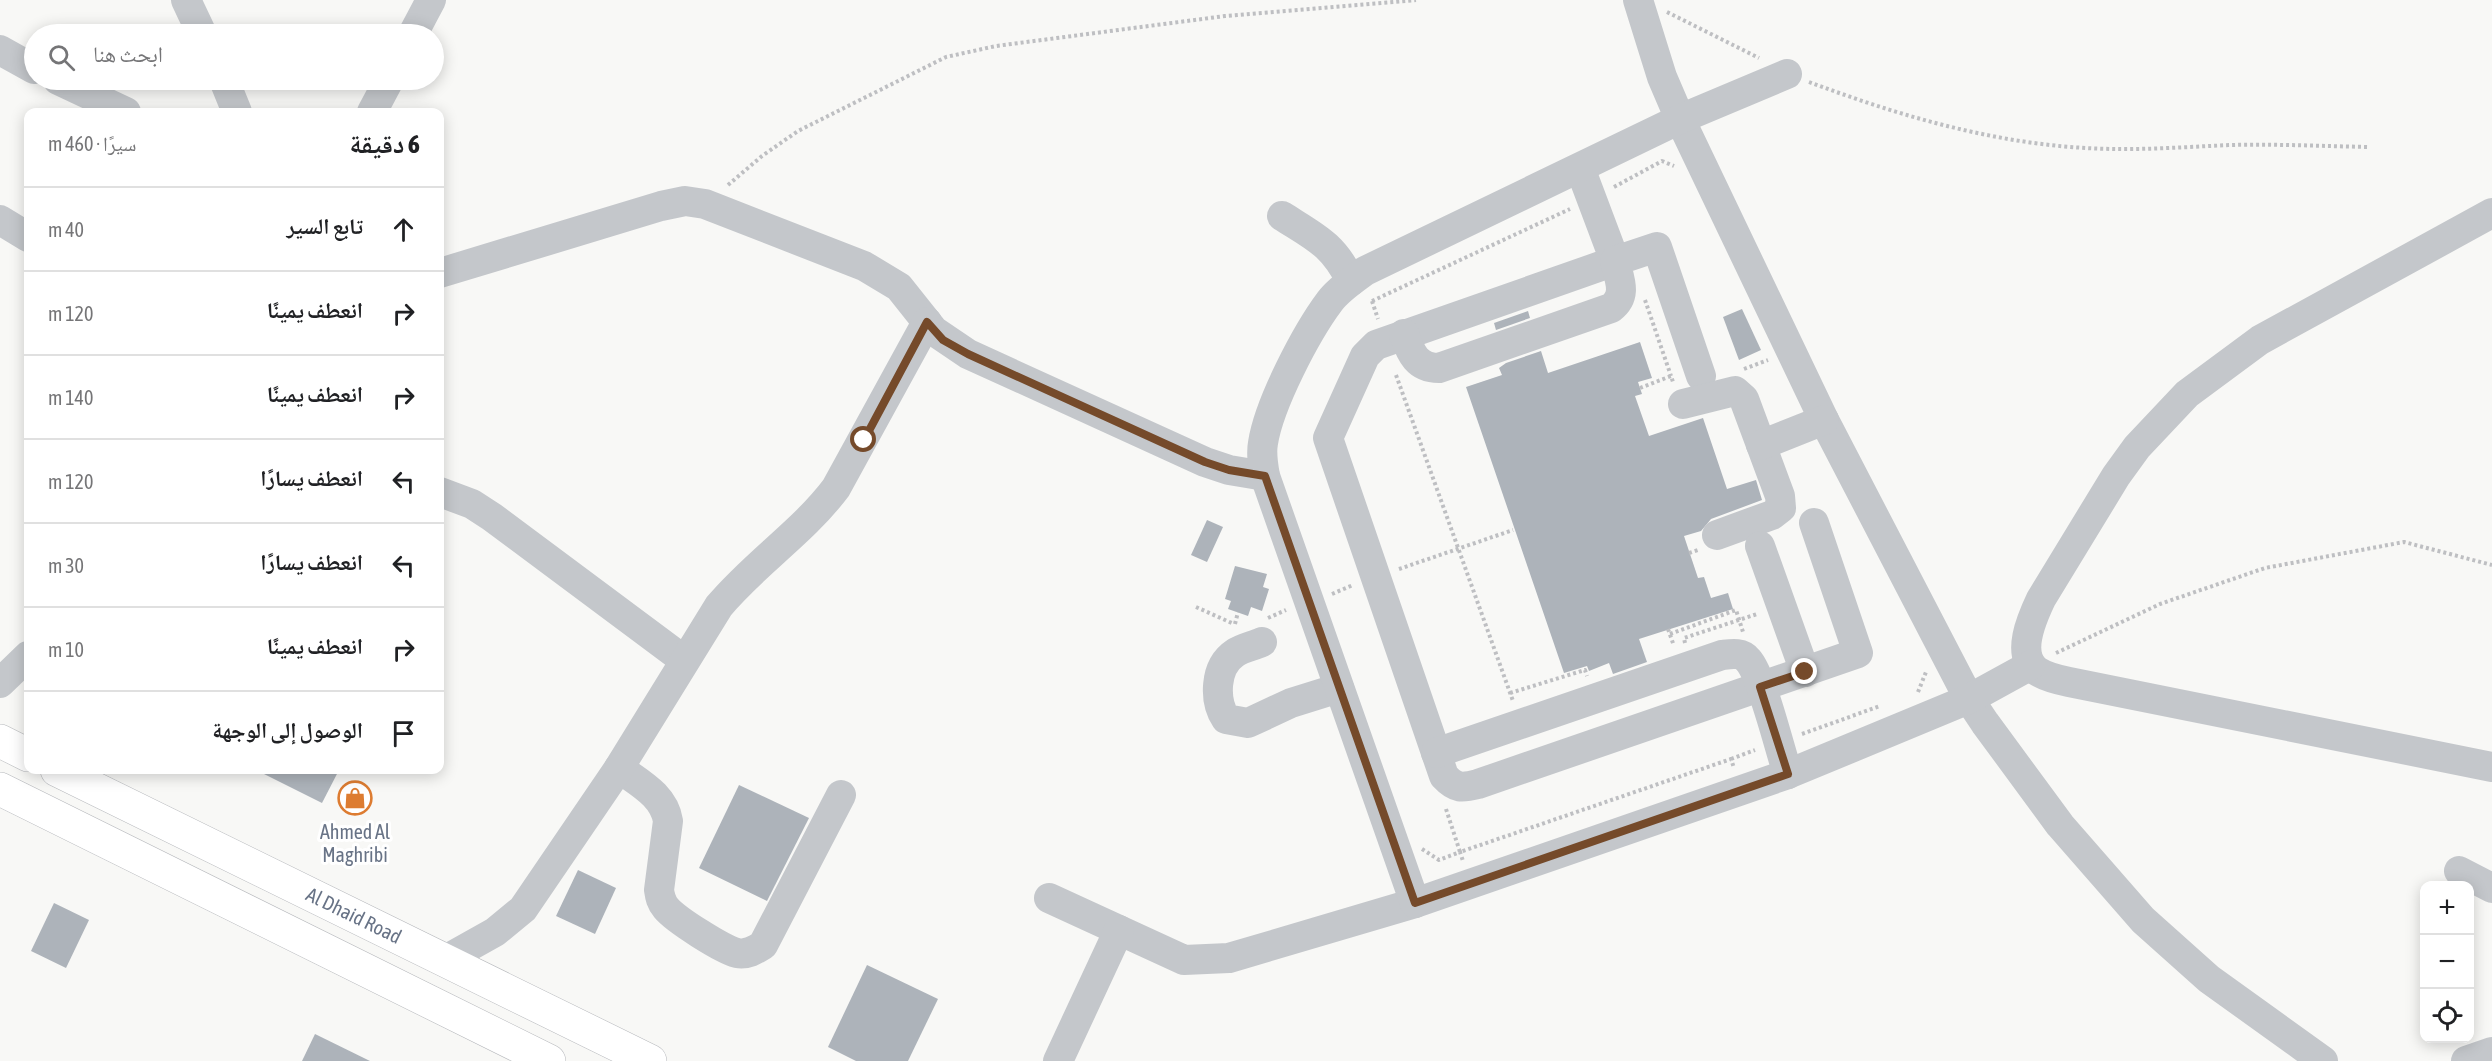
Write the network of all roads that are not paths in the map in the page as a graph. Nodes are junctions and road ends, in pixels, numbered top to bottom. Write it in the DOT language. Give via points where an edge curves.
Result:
graph roads {
  1 [pos="186,0"];
  2 [pos="431,0"];
  3 [pos="1649,5"];
  4 [pos="197,24"];
  5 [pos="418,24"];
  6 [pos="0,50"];
  7 [pos="24,63"];
  8 [pos="1787,74"];
  9 [pos="79,90"];
  10 [pos="228,90"];
  11 [pos="384,90"];
  12 [pos="118,108"];
  13 [pos="235,108"];
  14 [pos="374,108"];
  15 [pos="1680,119"];
  16 [pos="1580,168"];
  17 [pos="2492,213"];
  18 [pos="1282,216"];
  19 [pos="0,220"];
  20 [pos="24,235"];
  21 [pos="1615,261"];
  22 [pos="444,272"];
  23 [pos="1351,281"];
  24 [pos="927,322"];
  25 [pos="1395,338"];
  26 [pos="1701,376"];
  27 [pos="1683,404"];
  28 [pos="1824,420"];
  29 [pos="1761,445"];
  30 [pos="1265,476"];
  31 [pos="444,494"];
  32 [pos="1814,523"];
  33 [pos="1717,535"];
  34 [pos="1760,546"];
  35 [pos="1262,642"];
  36 [pos="24,660"];
  37 [pos="684,660"];
  38 [pos="2031,665"];
  39 [pos="1805,672"];
  40 [pos="0,683"];
  41 [pos="1760,687"];
  42 [pos="1339,688"];
  43 [pos="1969,699"];
  44 [pos="0,741"];
  45 [pos="24,753"];
  46 [pos="1436,753"];
  47 [pos="2492,767"];
  48 [pos="619,768"];
  49 [pos="65,774"];
  50 [pos="1788,774"];
  51 [pos="0,789"];
  52 [pos="841,795"];
  53 [pos="2459,871"];
  54 [pos="2492,888"];
  55 [pos="1049,898"];
  56 [pos="1415,903"];
  57 [pos="1119,930"];
  58 [pos="445,960"];
  59 [pos="2289,1048"];
  60 [pos="2492,1052"];
  61 [pos="549,1061"];
  62 [pos="650,1061"];
  63 [pos="1058,1061"];
  64 [pos="2323,1061"];
  65 [pos="2466,1061"];
  1 -- 4 [label="street"];
  2 -- 5 [label="street"];
  3 -- 15 [label="street" via="1662,76"];
  6 -- 7 [label="street"];
  8 -- 15 [label="street"];
  9 -- 12 [label="street"];
  10 -- 13 [label="street"];
  11 -- 14 [label="street"];
  15 -- 16 [label="street"];
  15 -- 28 [label="street"];
  16 -- 21 [label="street"];
  16 -- 23 [label="street"];
  17 -- 38 [label="street" via="2260,340 2187,394 2161,419 2115,476 2041,599 2027,637"];
  18 -- 23 [label="street" via="1330,248"];
  19 -- 20 [label="street"];
  21 -- 25 [label="street"];
  21 -- 25 [label="street" via="1622,290 1619,302 1611,308 1439,368 1419,363"];
  21 -- 26 [label="street" via="1658,247"];
  22 -- 24 [label="street" via="686,201 705,204 885,276 912,301"];
  23 -- 30 [label="street" via="1331,300 1312,329 1277,399 1262,445"];
  24 -- 30 [label="street" via="943,340 968,354 1205,462"];
  24 -- 37 [label="street" via="836,488 803,525 739,582"];
  25 -- 46 [label="street" via="1376,345 1365,356 1328,438"];
  27 -- 29 [label="street" via="1735,391 1744,399"];
  28 -- 29 [label="street"];
  28 -- 43 [label="street"];
  29 -- 33 [label="street" via="1781,508"];
  30 -- 42 [label="street"];
  31 -- 37 [label="street" via="492,517"];
  32 -- 39 [label="street" via="1858,653"];
  34 -- 39 [label="street"];
  35 -- 42 [label="street" via="1234,654 1226,664 1216,696 1226,719 1248,723 1291,703"];
  36 -- 40 [label="street"];
  37 -- 48 [label="street"];
  38 -- 43 [label="street"];
  38 -- 47 [label="street" via="2038,672 2069,682"];
  39 -- 41 [label="street"];
  41 -- 46 [label="street" via="1748,659 1737,654 1722,655"];
  41 -- 46 [label="street" via="1461,789 1444,777"];
  41 -- 50 [label="street"];
  42 -- 56 [label="street"];
  43 -- 50 [label="street"];
  43 -- 59 [label="street" via="2060,825 2143,920"];
  44 -- 45 [label="highway"];
  48 -- 52 [label="street" via="653,792 666,811 661,900 675,915 739,954 763,945"];
  48 -- 58 [label="street" via="523,909 495,932"];
  49 -- 58 [label="highway, Al Dhaid Road"];
  50 -- 56 [label="street"];
  51 -- 61 [label="highway"];
  53 -- 54 [label="street"];
  55 -- 57 [label="street"];
  56 -- 57 [label="street" via="1229,958 1184,960"];
  57 -- 63 [label="street"];
  58 -- 62 [label="highway, Al Dhaid Road"];
  59 -- 64 [label="street"];
  60 -- 65 [label="street"];
}
